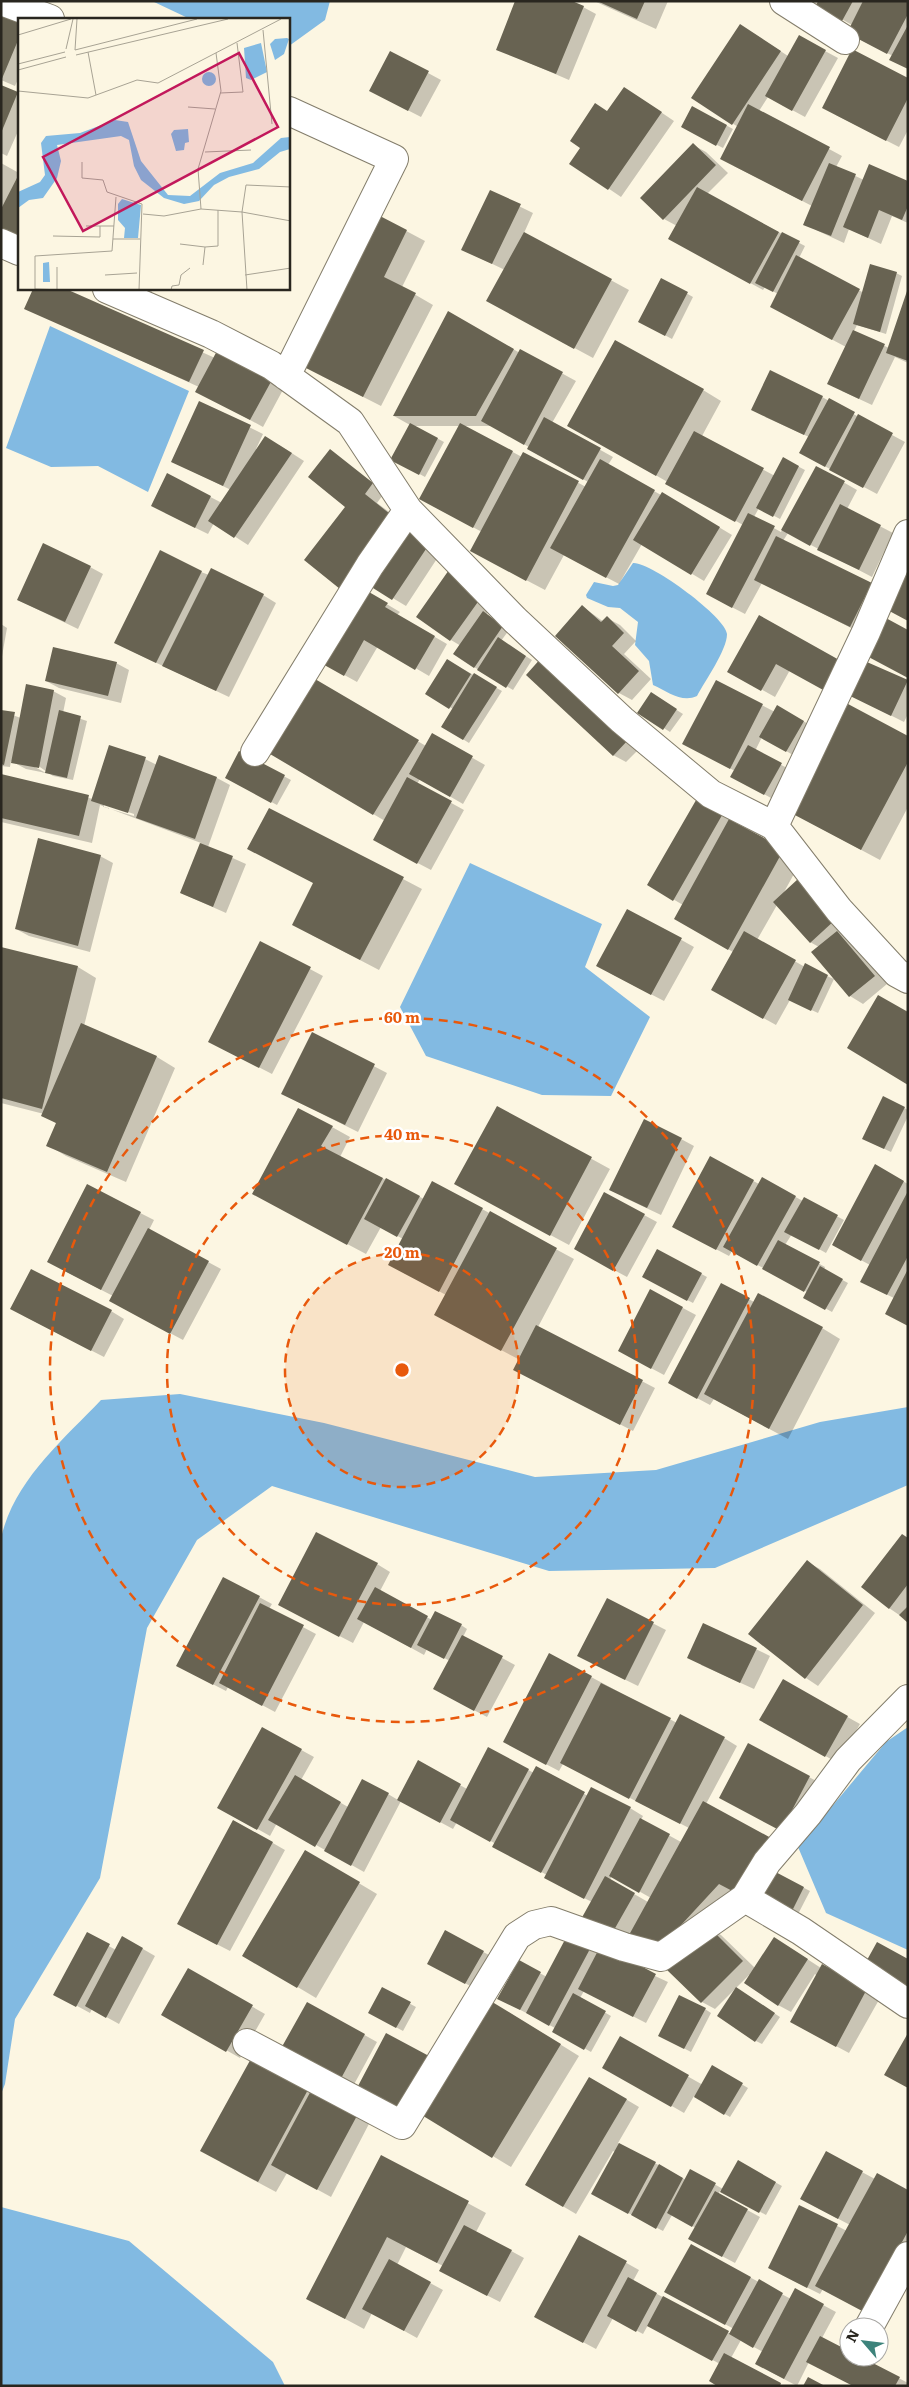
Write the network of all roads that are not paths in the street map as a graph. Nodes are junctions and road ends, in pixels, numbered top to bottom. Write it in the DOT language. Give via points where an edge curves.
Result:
graph roads {
  1 [pos="1,1"];
  2 [pos="784,1"];
  3 [pos="47,18"];
  4 [pos="845,40"];
  5 [pos="290,111"];
  6 [pos="1,244"];
  7 [pos="18,251"];
  8 [pos="109,290"];
  9 [pos="286,376"];
  10 [pos="408,510"];
  11 [pos="908,534"];
  12 [pos="255,752"];
  13 [pos="774,826"];
  14 [pos="908,979"];
  15 [pos="908,1699"];
  16 [pos="745,1898"];
  17 [pos="908,2004"];
  18 [pos="247,2043"];
  19 [pos="908,2256"];
  20 [pos="874,2317"];
  1 -- 3 [label="street"];
  2 -- 4 [label="street"];
  5 -- 9 [label="street" via="394,159"];
  6 -- 7 [label="street"];
  8 -- 9 [label="street" via="212,334"];
  9 -- 10 [label="street" via="350,422"];
  10 -- 12 [label="street" via="365,573"];
  10 -- 13 [label="street" via="515,620 622,720 711,794"];
  11 -- 13 [label="street" via="866,632"];
  13 -- 14 [label="street" via="839,910 897,973"];
  15 -- 16 [label="street" via="848,1760 767,1862"];
  16 -- 17 [label="street" via="801,1931"];
  16 -- 18 [label="street" via="661,1957 551,1921 534,1925 517,1936 402,2125"];
  19 -- 20 [label="street"];
}
